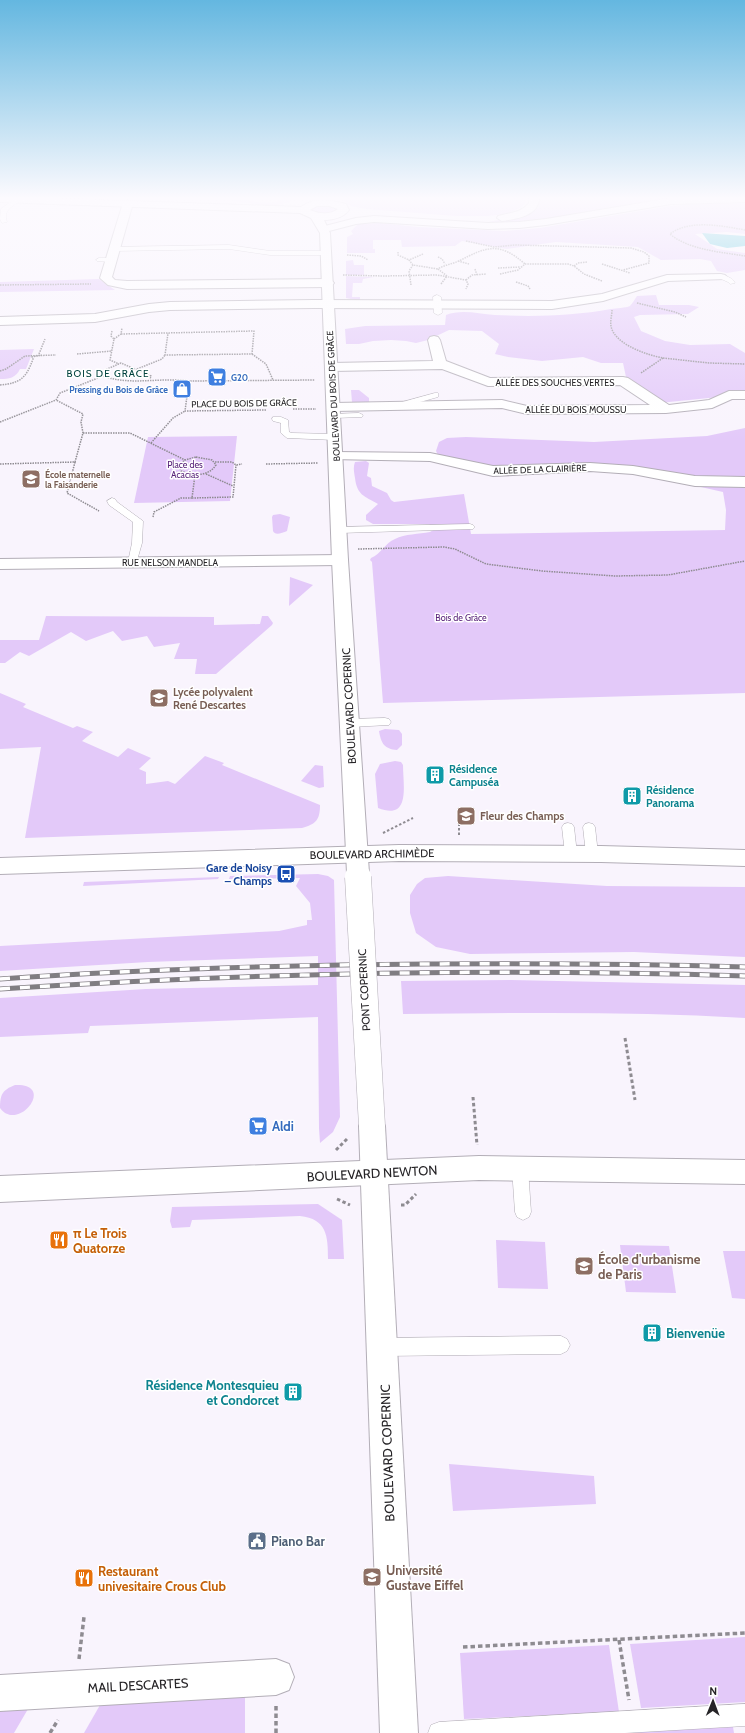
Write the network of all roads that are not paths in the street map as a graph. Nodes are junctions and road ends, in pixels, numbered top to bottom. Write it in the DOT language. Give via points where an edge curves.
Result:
graph roads {
  1 [pos="107,279"];
  2 [pos="655,279"];
  3 [pos="726,279"];
  4 [pos="328,281"];
  5 [pos="732,284"];
  6 [pos="329,304"];
  7 [pos="0,321"];
  8 [pos="434,340"];
  9 [pos="440,365"];
  10 [pos="332,367"];
  11 [pos="435,395"];
  12 [pos="745,395"];
  13 [pos="402,405"];
  14 [pos="666,409"];
  15 [pos="334,411"];
  16 [pos="359,415"];
  17 [pos="276,419"];
  18 [pos="335,437"];
  19 [pos="336,460"];
  20 [pos="745,482"];
  21 [pos="112,501"];
  22 [pos="470,527"];
  23 [pos="339,534"];
  24 [pos="340,560"];
  25 [pos="133,562"];
  26 [pos="0,564"];
  27 [pos="385,722"];
  28 [pos="350,723"];
  29 [pos="568,827"];
  30 [pos="589,827"];
  31 [pos="582,854"];
  32 [pos="745,858"];
  33 [pos="357,863"];
  34 [pos="0,866"];
  35 [pos="520,1168"];
  36 [pos="745,1172"];
  37 [pos="374,1173"];
  38 [pos="0,1189"];
  39 [pos="523,1212"];
  40 [pos="561,1345"];
  41 [pos="382,1347"];
  42 [pos="276,1677"];
  43 [pos="0,1693"];
  44 [pos="745,1715"];
  45 [pos="399,1733"];
  46 [pos="439,1733"];
  1 -- 4 [label="main road" via="121,285"];
  2 -- 6 [label="main road" via="603,297 570,303 527,306"];
  3 -- 5 [label="lane"];
  4 -- 6 [label="main road, BOULEVARD DU BOIS DE GRÂCE"];
  6 -- 7 [label="main road" via="170,306 91,319"];
  6 -- 10 [label="main road, BOULEVARD DU BOIS DE GRÂCE"];
  8 -- 9 [label="main road"];
  9 -- 10 [label="main road, ALLÉE DES SOUCHES VERTES"];
  9 -- 14 [label="main road, ALLÉE DES SOUCHES VERTES" via="488,382 623,381"];
  10 -- 15 [label="main road, BOULEVARD DU BOIS DE GRÂCE"];
  11 -- 13 [label="lane"];
  12 -- 14 [label="main road, ALLÉE DU BOIS MOUSSU" via="729,395 712,404"];
  13 -- 14 [label="main road, ALLÉE DU BOIS MOUSSU" via="502,404 527,410"];
  13 -- 15 [label="main road, ALLÉE DU BOIS MOUSSU"];
  15 -- 16 [label="lane"];
  15 -- 18 [label="main road, BOULEVARD DU BOIS DE GRÂCE"];
  17 -- 18 [label="lane" via="285,422 285,433 290,436"];
  18 -- 19 [label="main road, BOULEVARD DU BOIS DE GRÂCE"];
  19 -- 20 [label="main road, ALLÉE DE LA CLAIRIÈRE" via="430,457 493,471 590,467 633,470 695,481"];
  19 -- 23 [label="main road, BOULEVARD DU BOIS DE GRÂCE"];
  21 -- 25 [label="lane" via="138,521"];
  22 -- 23 [label="lane"];
  23 -- 24 [label="main road, BOULEVARD DU BOIS DE GRÂCE"];
  24 -- 25 [label="main road, RUE NELSON MANDELA"];
  24 -- 28 [label="main road, BOULEVARD COPERNIC"];
  25 -- 26 [label="main road, RUE NELSON MANDELA"];
  27 -- 28 [label="lane"];
  28 -- 33 [label="main road, BOULEVARD COPERNIC"];
  29 -- 31 [label="lane"];
  30 -- 31 [label="lane"];
  31 -- 32 [label="main road, BOULEVARD ARCHIMÈDE"];
  31 -- 33 [label="main road, BOULEVARD ARCHIMÈDE"];
  33 -- 34 [label="main road, BOULEVARD ARCHIMÈDE"];
  33 -- 37 [label="main road, PONT COPERNIC, bridge"];
  35 -- 36 [label="main road, BOULEVARD NEWTON"];
  35 -- 37 [label="main road, BOULEVARD NEWTON"];
  35 -- 39 [label="lane"];
  37 -- 38 [label="main road, BOULEVARD NEWTON"];
  37 -- 41 [label="main road, BOULEVARD COPERNIC"];
  40 -- 41 [label="lane"];
  41 -- 45 [label="main road, BOULEVARD COPERNIC"];
  42 -- 43 [label="main road, MAIL DESCARTES"];
  44 -- 46 [label="lane"];
}
